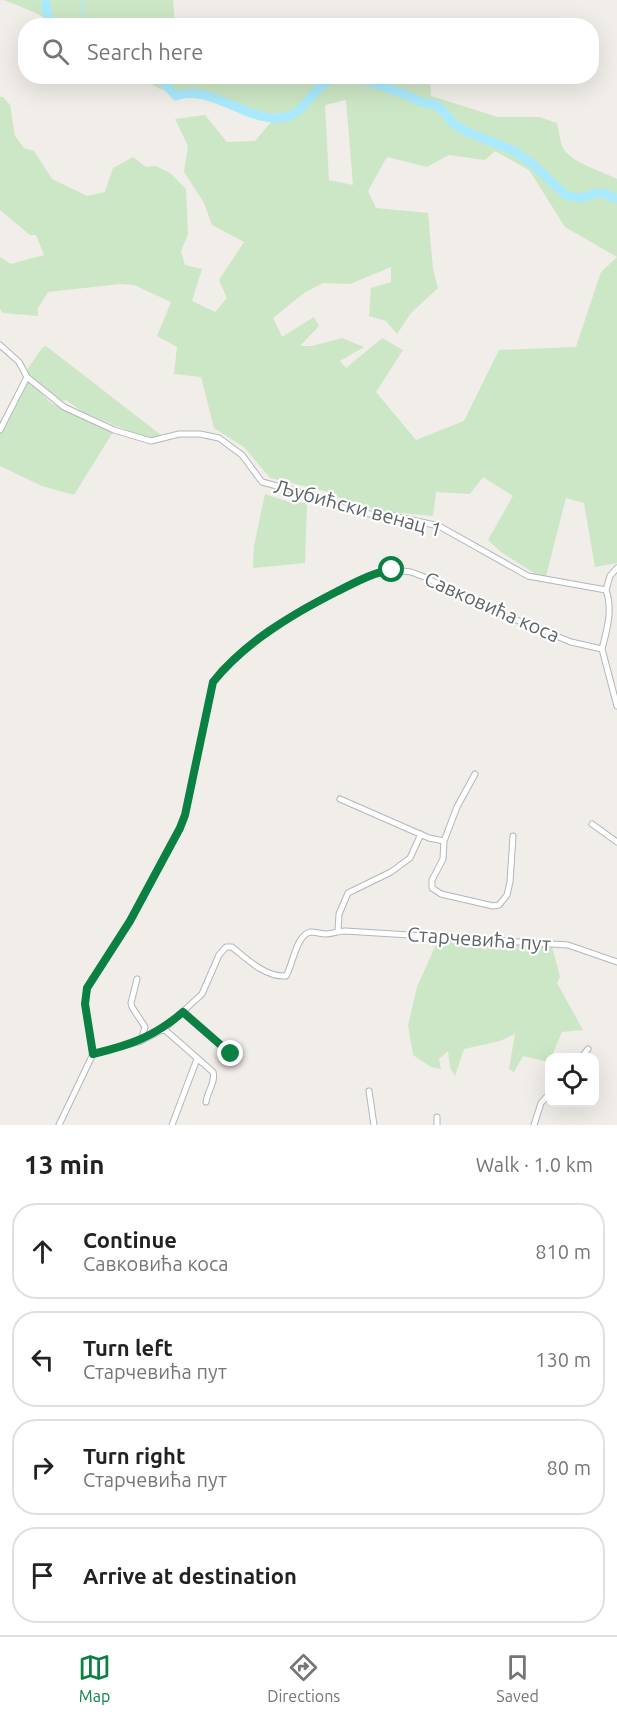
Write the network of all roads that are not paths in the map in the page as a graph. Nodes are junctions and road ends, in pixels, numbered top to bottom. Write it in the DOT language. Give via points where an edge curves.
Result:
graph roads {
  1 [pos="0,345"];
  2 [pos="27,377"];
  3 [pos="0,430"];
  4 [pos="617,568"];
  5 [pos="606,590"];
  6 [pos="602,649"];
  7 [pos="617,706"];
  8 [pos="475,774"];
  9 [pos="340,799"];
  10 [pos="592,824"];
  11 [pos="421,834"];
  12 [pos="513,836"];
  13 [pos="444,841"];
  14 [pos="617,842"];
  15 [pos="338,931"];
  16 [pos="617,962"];
  17 [pos="137,979"];
  18 [pos="183,1012"];
  19 [pos="164,1029"];
  20 [pos="141,1041"];
  21 [pos="588,1049"];
  22 [pos="585,1053"];
  23 [pos="93,1054"];
  24 [pos="231,1054"];
  25 [pos="197,1059"];
  26 [pos="369,1090"];
  27 [pos="545,1098"];
  28 [pos="206,1102"];
  29 [pos="437,1117"];
  30 [pos="59,1125"];
  31 [pos="172,1125"];
  32 [pos="374,1125"];
  33 [pos="437,1125"];
  34 [pos="534,1125"];
  1 -- 2 [label="street, Љубићски венац 1" via="19,362"];
  2 -- 3 [label="street"];
  2 -- 5 [label="street, Љубићски венац 1" via="64,407 114,430 151,441 179,434 219,438 242,455 262,482 347,509 439,526 528,576"];
  4 -- 5 [label="street"];
  5 -- 6 [label="street" via="610,601"];
  6 -- 7 [label="street"];
  6 -- 23 [label="street, Савковића коса" via="571,642 469,601 427,578 392,570 351,584 305,608 251,644 213,682 180,828 130,921 87,988 85,1004"];
  8 -- 13 [label="street, Старчевића пут"];
  9 -- 11 [label="street"];
  10 -- 14 [label="street"];
  11 -- 13 [label="street"];
  11 -- 15 [label="street" via="410,858 348,893 339,915"];
  12 -- 13 [label="street, Старчевића пут" via="507,895 493,906 441,894 432,888 443,859"];
  15 -- 16 [label="street, Старчевића пут" via="568,945"];
  15 -- 18 [label="street, Старчевића пут" via="304,935 286,976 272,975 232,947 226,947 202,994"];
  17 -- 20 [label="street" via="131,1003 145,1027"];
  18 -- 19 [label="street, Старчевића пут"];
  18 -- 24 [label="street"];
  19 -- 20 [label="street, Старчевића пут"];
  19 -- 25 [label="street"];
  20 -- 23 [label="street, Старчевића пут"];
  21 -- 22 [label="street"];
  23 -- 30 [label="street"];
  25 -- 28 [label="street" via="213,1072"];
  25 -- 31 [label="street"];
  26 -- 32 [label="street"];
  27 -- 34 [label="street"];
  29 -- 33 [label="street"];
}
